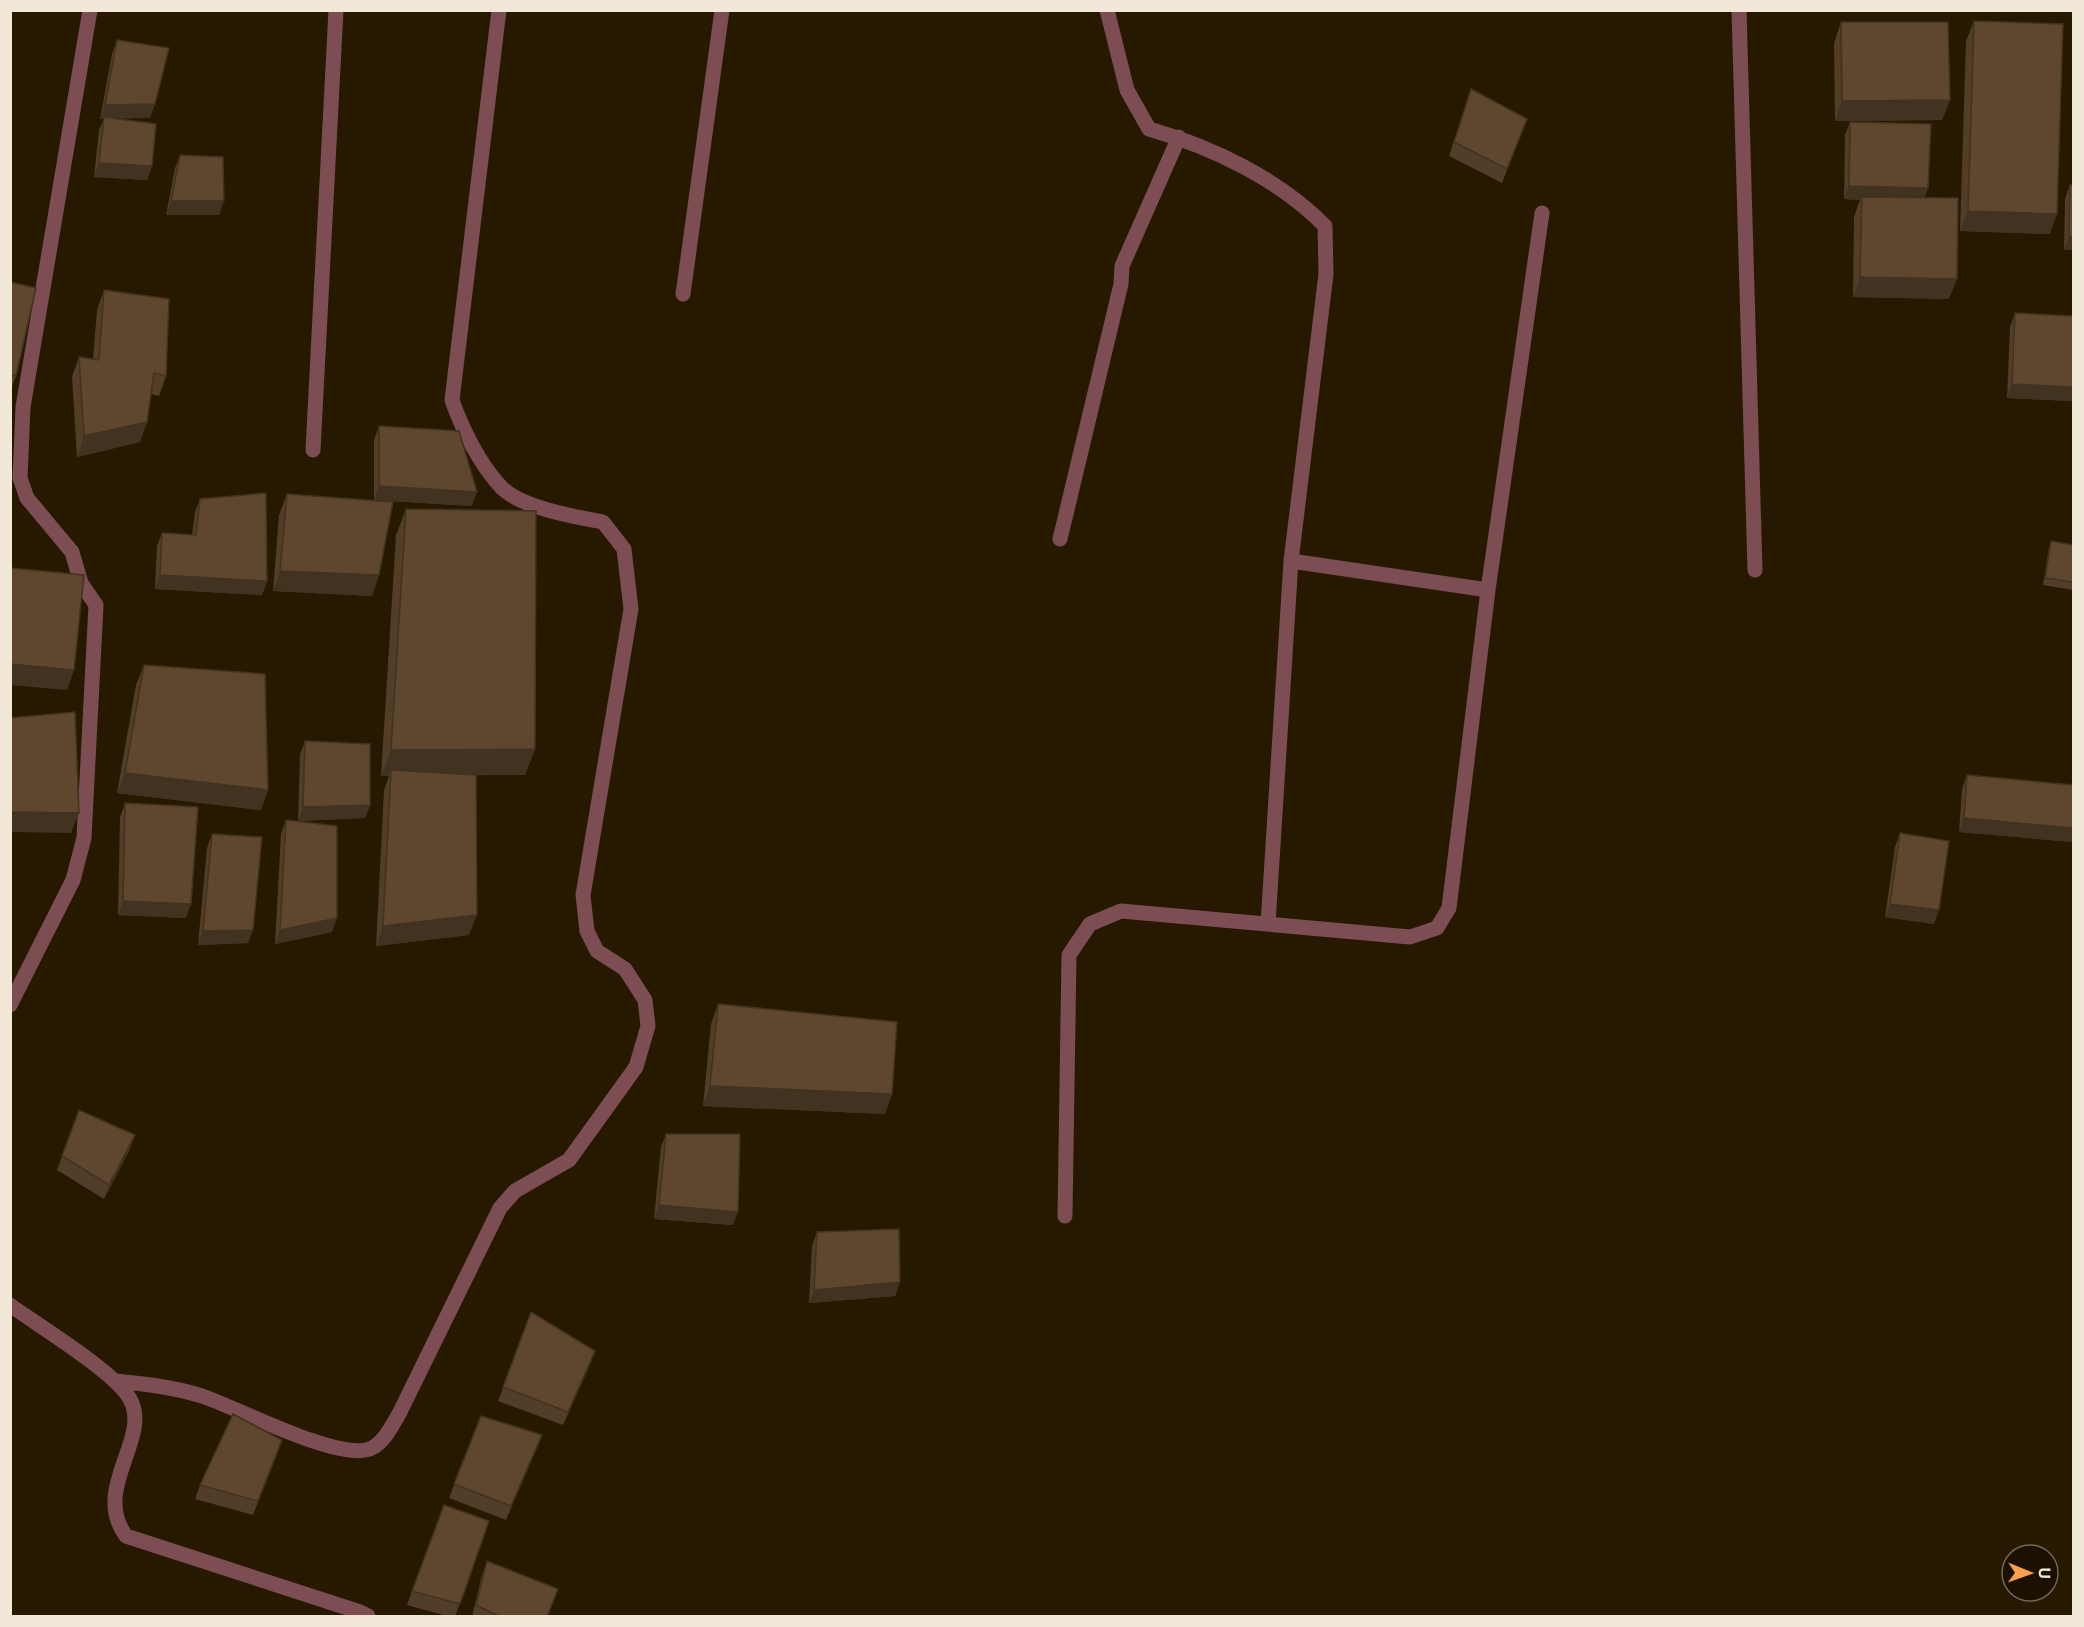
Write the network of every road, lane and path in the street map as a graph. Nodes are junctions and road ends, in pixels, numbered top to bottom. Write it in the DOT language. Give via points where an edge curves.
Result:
graph roads {
  1 [pos="90,10"];
  2 [pos="336,10"];
  3 [pos="499,10"];
  4 [pos="722,10"];
  5 [pos="1107,10"];
  6 [pos="1739,10"];
  7 [pos="1179,138"];
  8 [pos="1542,213"];
  9 [pos="683,294"];
  10 [pos="313,450"];
  11 [pos="16,454"];
  12 [pos="1060,539"];
  13 [pos="1291,561"];
  14 [pos="1755,570"];
  15 [pos="1488,590"];
  16 [pos="1268,924"];
  17 [pos="10,1005"];
  18 [pos="1065,1216"];
  19 [pos="10,1305"];
  20 [pos="116,1381"];
  21 [pos="368,1617"];
  1 -- 11 [label="street"];
  2 -- 10 [label="street"];
  3 -- 20 [label="street" via="452,400 463,432 503,489 548,512 603,522 624,549 631,609 583,896 588,932 597,951 625,969 645,1000 648,1026 636,1067 569,1160 515,1191 500,1208 399,1414 386,1436 368,1450 341,1451 172,1387"];
  4 -- 9 [label="street"];
  5 -- 7 [label="street" via="1127,90 1149,129"];
  6 -- 14 [label="street"];
  7 -- 12 [label="street" via="1122,266 1121,284"];
  7 -- 13 [label="street" via="1228,160 1301,202 1325,226 1326,274"];
  8 -- 15 [label="street"];
  11 -- 17 [label="street" via="27,498 72,552 81,583 96,605 84,838 73,880"];
  13 -- 15 [label="street"];
  13 -- 16 [label="street"];
  15 -- 16 [label="street" via="1449,908 1437,928 1410,937"];
  16 -- 18 [label="street" via="1121,911 1090,924 1069,955"];
  19 -- 20 [label="street"];
  20 -- 21 [label="street" via="137,1414 114,1497 118,1526 126,1536"];
}
